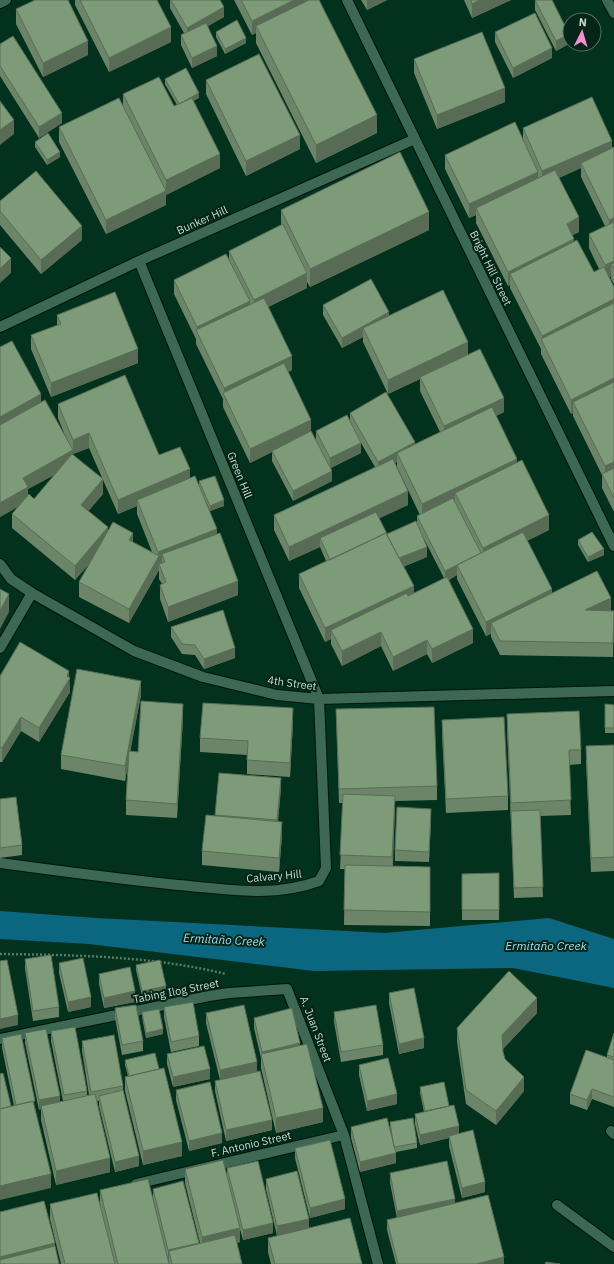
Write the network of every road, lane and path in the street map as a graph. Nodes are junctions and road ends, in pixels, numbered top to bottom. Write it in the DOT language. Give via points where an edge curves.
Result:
graph roads {
  1 [pos="6,0"];
  2 [pos="347,0"];
  3 [pos="607,0"];
  4 [pos="0,3"];
  5 [pos="614,13"];
  6 [pos="415,139"];
  7 [pos="139,260"];
  8 [pos="0,326"];
  9 [pos="614,546"];
  10 [pos="0,564"];
  11 [pos="32,593"];
  12 [pos="0,648"];
  13 [pos="614,691"];
  14 [pos="319,699"];
  15 [pos="0,863"];
  16 [pos="0,954"];
  17 [pos="228,975"];
  18 [pos="287,989"];
  19 [pos="0,1039"];
  20 [pos="344,1134"];
  21 [pos="126,1187"];
  22 [pos="557,1205"];
  23 [pos="614,1247"];
  24 [pos="378,1264"];
  1 -- 4 [label="street"];
  2 -- 6 [label="street, Bright Hill Street"];
  3 -- 5 [label="street"];
  6 -- 7 [label="street, Bunker Hill"];
  6 -- 9 [label="street, Bright Hill Street"];
  7 -- 8 [label="street, Bunker Hill"];
  7 -- 14 [label="street, Green Hill"];
  10 -- 11 [label="street, 4th Street" via="11,579"];
  11 -- 12 [label="street"];
  11 -- 14 [label="street, 4th Street" via="134,651 203,677 277,695"];
  13 -- 14 [label="street, 4th Street"];
  14 -- 15 [label="street, Calvary Hill" via="326,868 319,881 304,886 252,892"];
  16 -- 17 [label="path" via="133,958 206,969"];
  18 -- 19 [label="street, Tabing Ilog Street" via="209,996"];
  18 -- 20 [label="street, A. Juan Street"];
  20 -- 21 [label="street, F. Antonio Street"];
  20 -- 24 [label="street, A. Juan Street"];
  22 -- 23 [label="street"];
}
